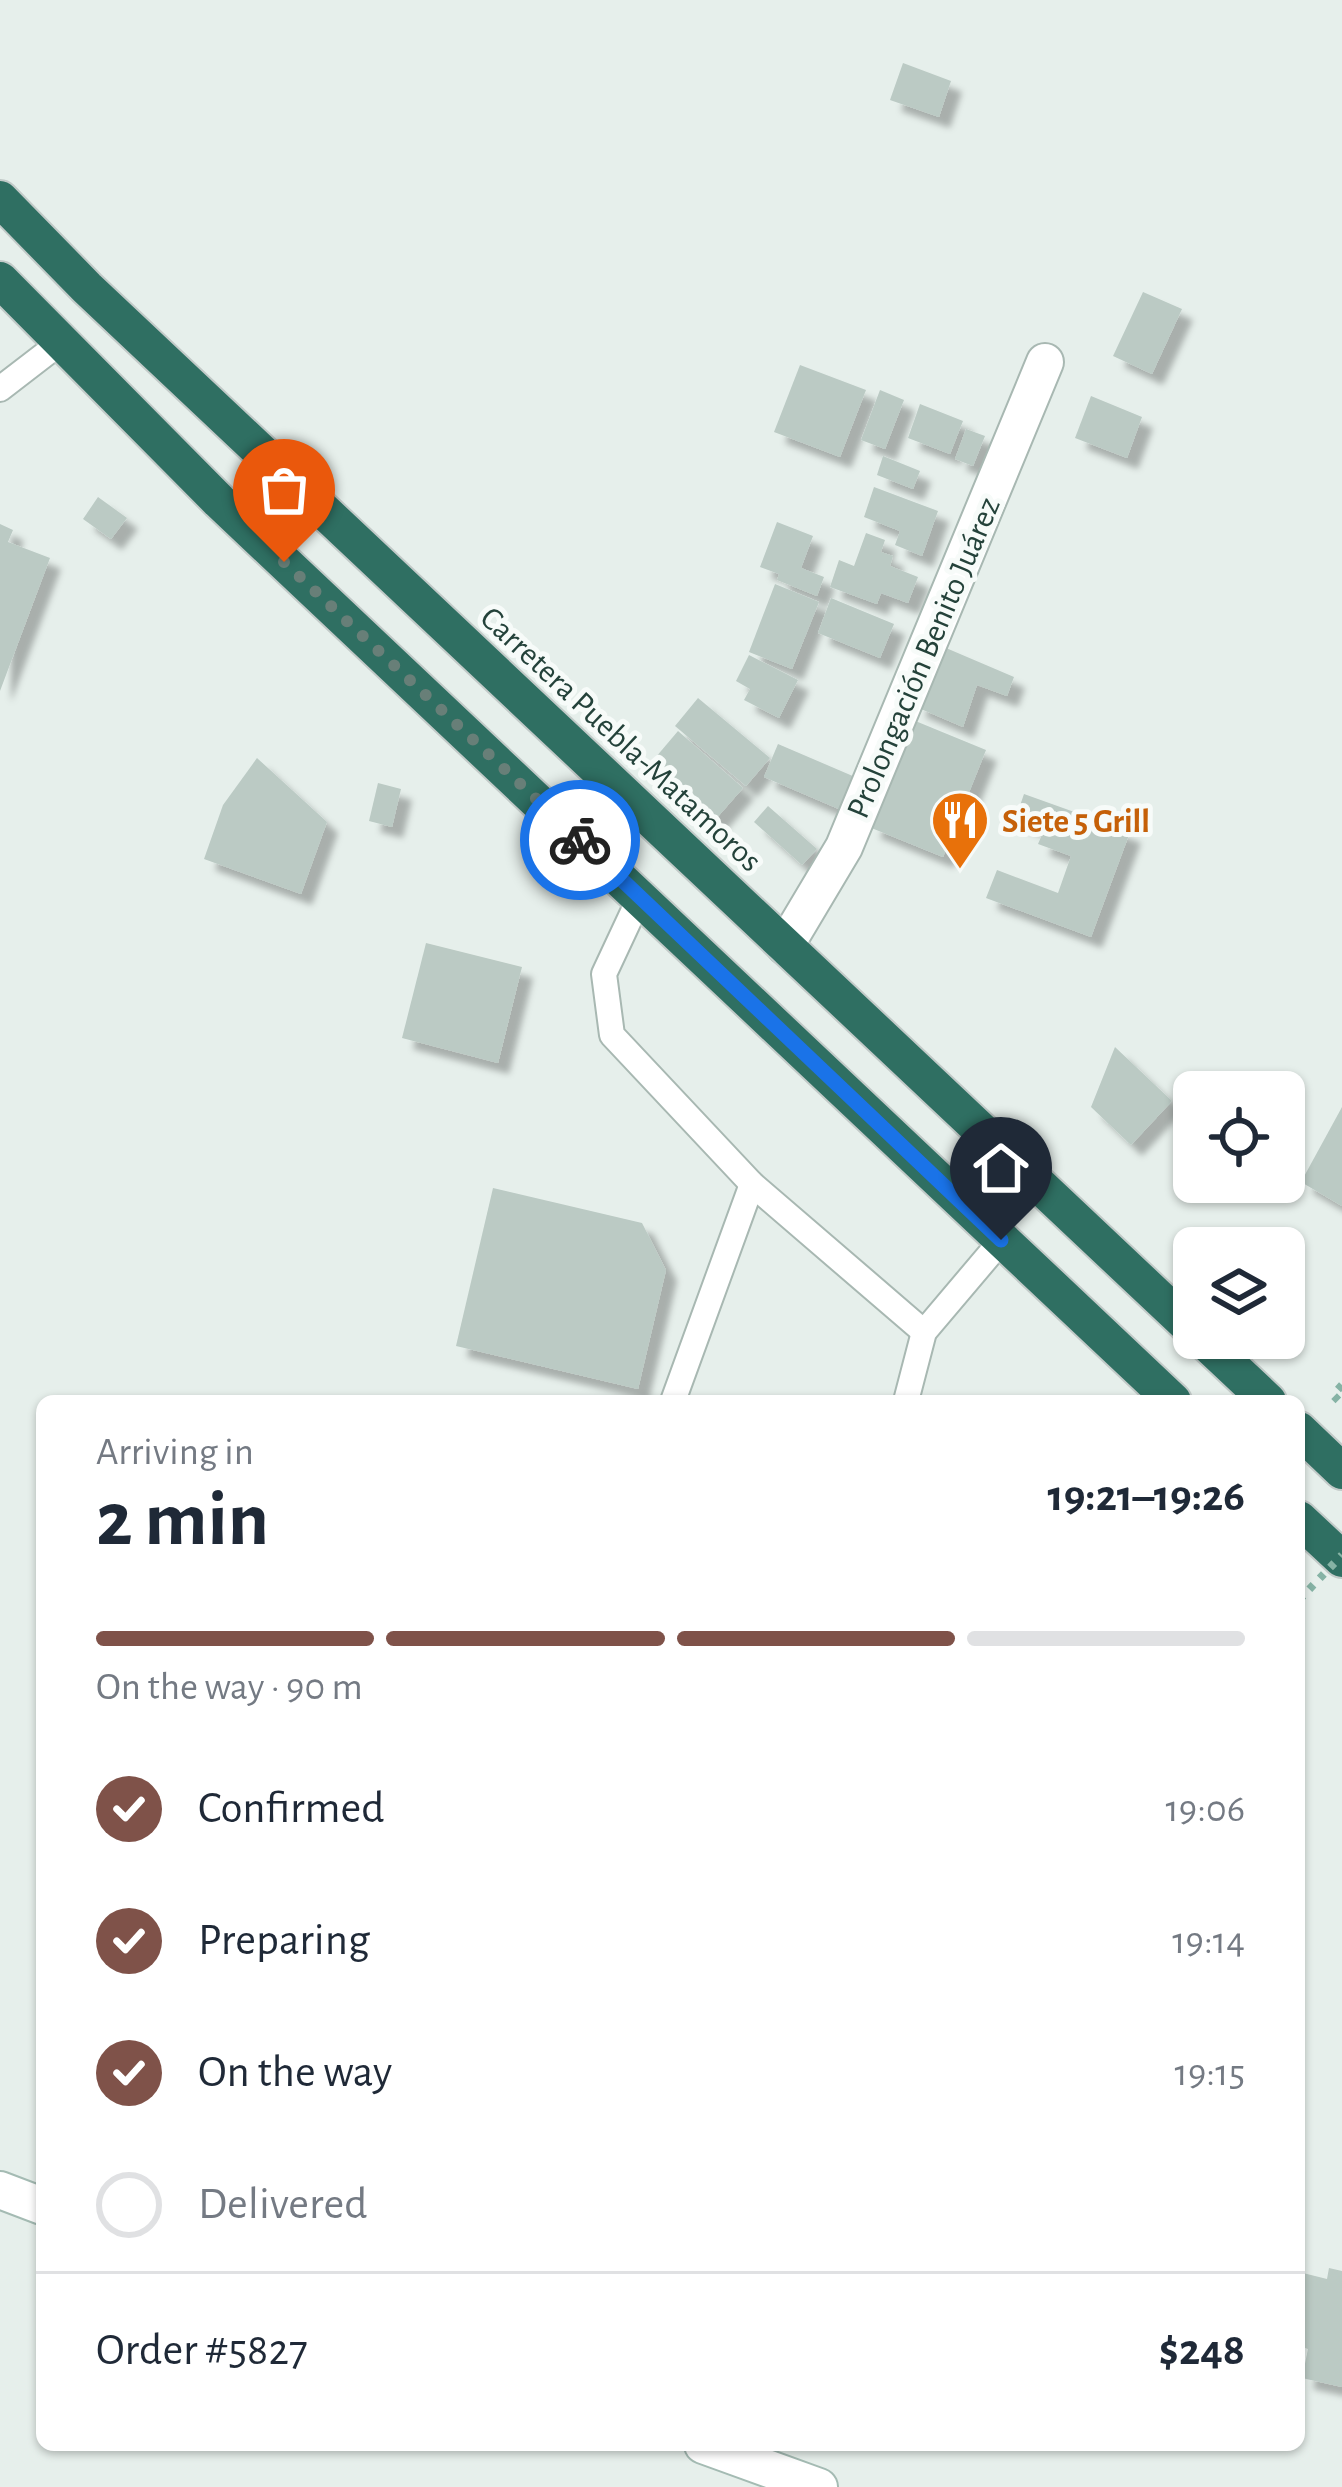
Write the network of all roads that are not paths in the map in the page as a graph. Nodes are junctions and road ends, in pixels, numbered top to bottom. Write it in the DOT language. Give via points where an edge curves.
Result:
graph roads {
  1 [pos="0,199"];
  2 [pos="0,280"];
  3 [pos="62,342"];
  4 [pos="1045,362"];
  5 [pos="0,389"];
  6 [pos="640,897"];
  7 [pos="785,946"];
  8 [pos="752,1184"];
  9 [pos="1001,1240"];
  10 [pos="1173,1311"];
  11 [pos="924,1332"];
  12 [pos="1223,1359"];
  13 [pos="675,1395"];
  14 [pos="908,1395"];
  15 [pos="1167,1395"];
  16 [pos="1262,1395"];
  17 [pos="1305,1436"];
  18 [pos="1342,1471"];
  19 [pos="1305,1524"];
  20 [pos="1342,1557"];
  21 [pos="0,2190"];
  22 [pos="36,2204"];
  23 [pos="720,2451"];
  24 [pos="819,2487"];
  1 -- 7 [label="highway, Carretera Puebla-Matamoros"];
  2 -- 3 [label="highway"];
  3 -- 5 [label="lane"];
  3 -- 6 [label="highway"];
  4 -- 7 [label="street, Prolongación Benito Juárez" via="844,847"];
  6 -- 8 [label="lane" via="604,974 612,1035"];
  6 -- 9 [label="highway"];
  7 -- 10 [label="highway, Carretera Puebla-Matamoros"];
  8 -- 11 [label="lane"];
  8 -- 13 [label="lane"];
  9 -- 11 [label="lane"];
  9 -- 15 [label="highway"];
  11 -- 14 [label="lane"];
  12 -- 16 [label="highway"];
  17 -- 18 [label="highway"];
  19 -- 20 [label="highway"];
  21 -- 22 [label="street"];
  23 -- 24 [label="street"];
}
